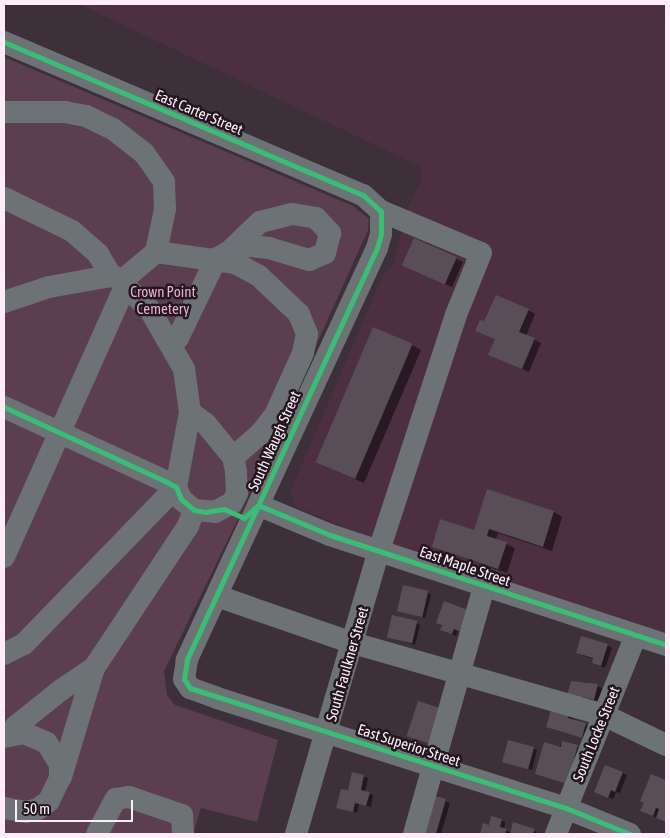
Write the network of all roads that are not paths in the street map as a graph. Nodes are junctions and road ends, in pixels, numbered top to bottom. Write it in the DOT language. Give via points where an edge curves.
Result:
graph roads {
  1 [pos="4,42"];
  2 [pos="4,112"];
  3 [pos="4,198"];
  4 [pos="381,211"];
  5 [pos="156,252"];
  6 [pos="224,254"];
  7 [pos="120,280"];
  8 [pos="4,302"];
  9 [pos="172,343"];
  10 [pos="4,407"];
  11 [pos="190,412"];
  12 [pos="61,432"];
  13 [pos="232,457"];
  14 [pos="176,488"];
  15 [pos="258,505"];
  16 [pos="194,510"];
  17 [pos="379,550"];
  18 [pos="4,557"];
  19 [pos="484,586"];
  20 [pos="217,596"];
  21 [pos="636,635"];
  22 [pos="353,643"];
  23 [pos="666,645"];
  24 [pos="4,654"];
  25 [pos="94,668"];
  26 [pos="461,672"];
  27 [pos="184,679"];
  28 [pos="604,715"];
  29 [pos="9,729"];
  30 [pos="327,732"];
  31 [pos="666,744"];
  32 [pos="434,766"];
  33 [pos="60,778"];
  34 [pos="4,808"];
  35 [pos="566,808"];
  36 [pos="97,834"];
  37 [pos="182,834"];
  38 [pos="296,834"];
  39 [pos="414,834"];
  40 [pos="556,834"];
  41 [pos="630,834"];
  1 -- 4 [label="street, East Carter Street" via="363,195"];
  2 -- 5 [label="street" via="64,112 86,116 113,129 144,153 164,182 165,209"];
  3 -- 7 [label="street" via="72,231"];
  4 -- 15 [label="street, South Waugh Street" via="377,248"];
  4 -- 17 [label="street, East Carter Street" via="481,253 456,315"];
  5 -- 6 [label="street"];
  5 -- 7 [label="street"];
  6 -- 9 [label="street" via="178,338"];
  6 -- 13 [label="street" via="259,276 299,314 307,334 303,353 275,415 261,433"];
  7 -- 8 [label="street" via="49,287"];
  7 -- 9 [label="street" via="150,310"];
  7 -- 12 [label="street"];
  9 -- 11 [label="street" via="184,369"];
  10 -- 12 [label="street"];
  11 -- 13 [label="street" via="206,424"];
  11 -- 14 [label="street"];
  12 -- 14 [label="street"];
  12 -- 18 [label="street"];
  13 -- 16 [label="street" via="238,481 232,503 215,512"];
  14 -- 16 [label="street" via="180,498"];
  14 -- 24 [label="street" via="24,644"];
  15 -- 17 [label="street, East Maple Street"];
  15 -- 20 [label="street, South Waugh Street"];
  16 -- 25 [label="street" via="188,526"];
  17 -- 19 [label="street, East Maple Street"];
  17 -- 22 [label="street, South Faulkner Street"];
  19 -- 21 [label="street, East Maple Street"];
  19 -- 26 [label="street"];
  20 -- 22 [label="street"];
  20 -- 27 [label="street, South Waugh Street" via="187,660"];
  21 -- 23 [label="street, East Maple Street"];
  21 -- 28 [label="street, South Locke Street"];
  22 -- 26 [label="street"];
  22 -- 30 [label="street, South Faulkner Street"];
  25 -- 29 [label="street"];
  25 -- 33 [label="street"];
  26 -- 28 [label="street"];
  26 -- 32 [label="street"];
  27 -- 30 [label="street, East Superior Street" via="190,688"];
  28 -- 31 [label="street"];
  28 -- 35 [label="street, South Locke Street"];
  29 -- 33 [label="street" via="47,743 58,759"];
  30 -- 32 [label="street, East Superior Street"];
  30 -- 38 [label="street, South Faulkner Street"];
  32 -- 35 [label="street, East Superior Street"];
  32 -- 39 [label="street"];
  33 -- 34 [label="street" via="49,801 38,809 26,812"];
  35 -- 40 [label="street, South Locke Street"];
  35 -- 41 [label="street, East Superior Street"];
  36 -- 37 [label="street" via="109,807 116,799 129,797 182,815"];
}
